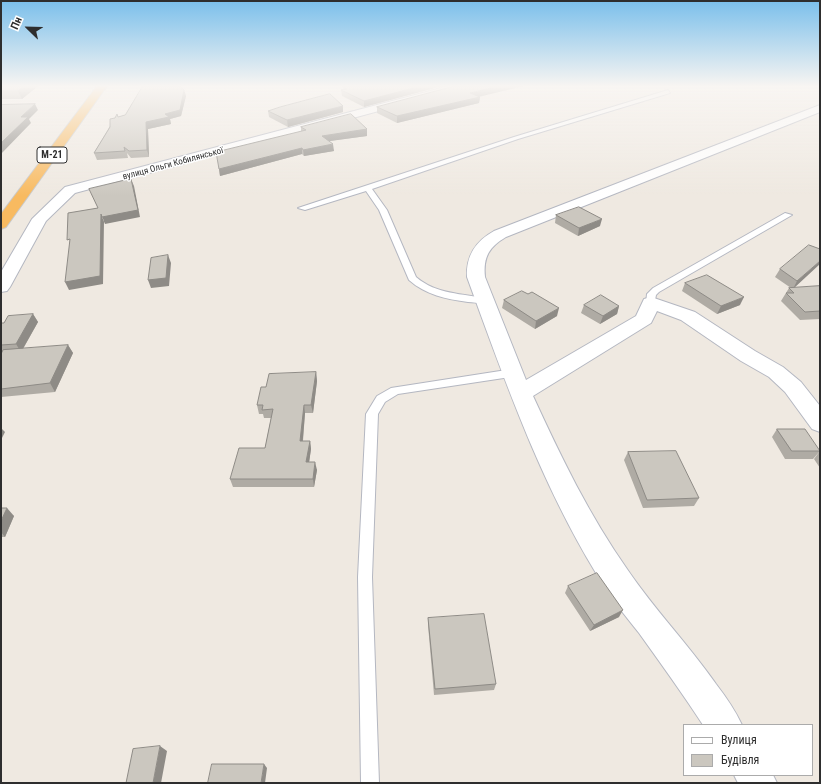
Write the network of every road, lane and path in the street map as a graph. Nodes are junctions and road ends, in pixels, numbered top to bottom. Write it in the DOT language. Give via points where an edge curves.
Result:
graph roads {
  1 [pos="75,123"];
  2 [pos="323,123"];
  3 [pos="572,123"];
  4 [pos="783,123"];
  5 [pos="368,188"];
  6 [pos="302,208"];
  7 [pos="788,215"];
  8 [pos="1,224"];
  9 [pos="1,287"];
  10 [pos="484,301"];
  11 [pos="651,303"];
  12 [pos="517,384"];
  13 [pos="820,423"];
  14 [pos="723,724"];
  15 [pos="370,783"];
  1 -- 8 [label="highway, М-21"];
  2 -- 9 [label="street, вулиця Ольги Кобилянської" via="70,190 40,219"];
  3 -- 5 [label="lane" via="501,142"];
  4 -- 10 [label="street" via="487,241 480,248 474,267"];
  5 -- 6 [label="lane"];
  5 -- 10 [label="lane" via="383,210 412,278 418,285 444,294"];
  7 -- 11 [label="lane" via="656,290 652,294"];
  10 -- 12 [label="street"];
  11 -- 12 [label="street" via="644,319 537,383"];
  11 -- 13 [label="street" via="688,316 776,372 793,387"];
  12 -- 14 [label="street" via="554,470 589,534 613,573"];
  12 -- 15 [label="lane" via="395,391 381,399 372,414 365,577"];
}
